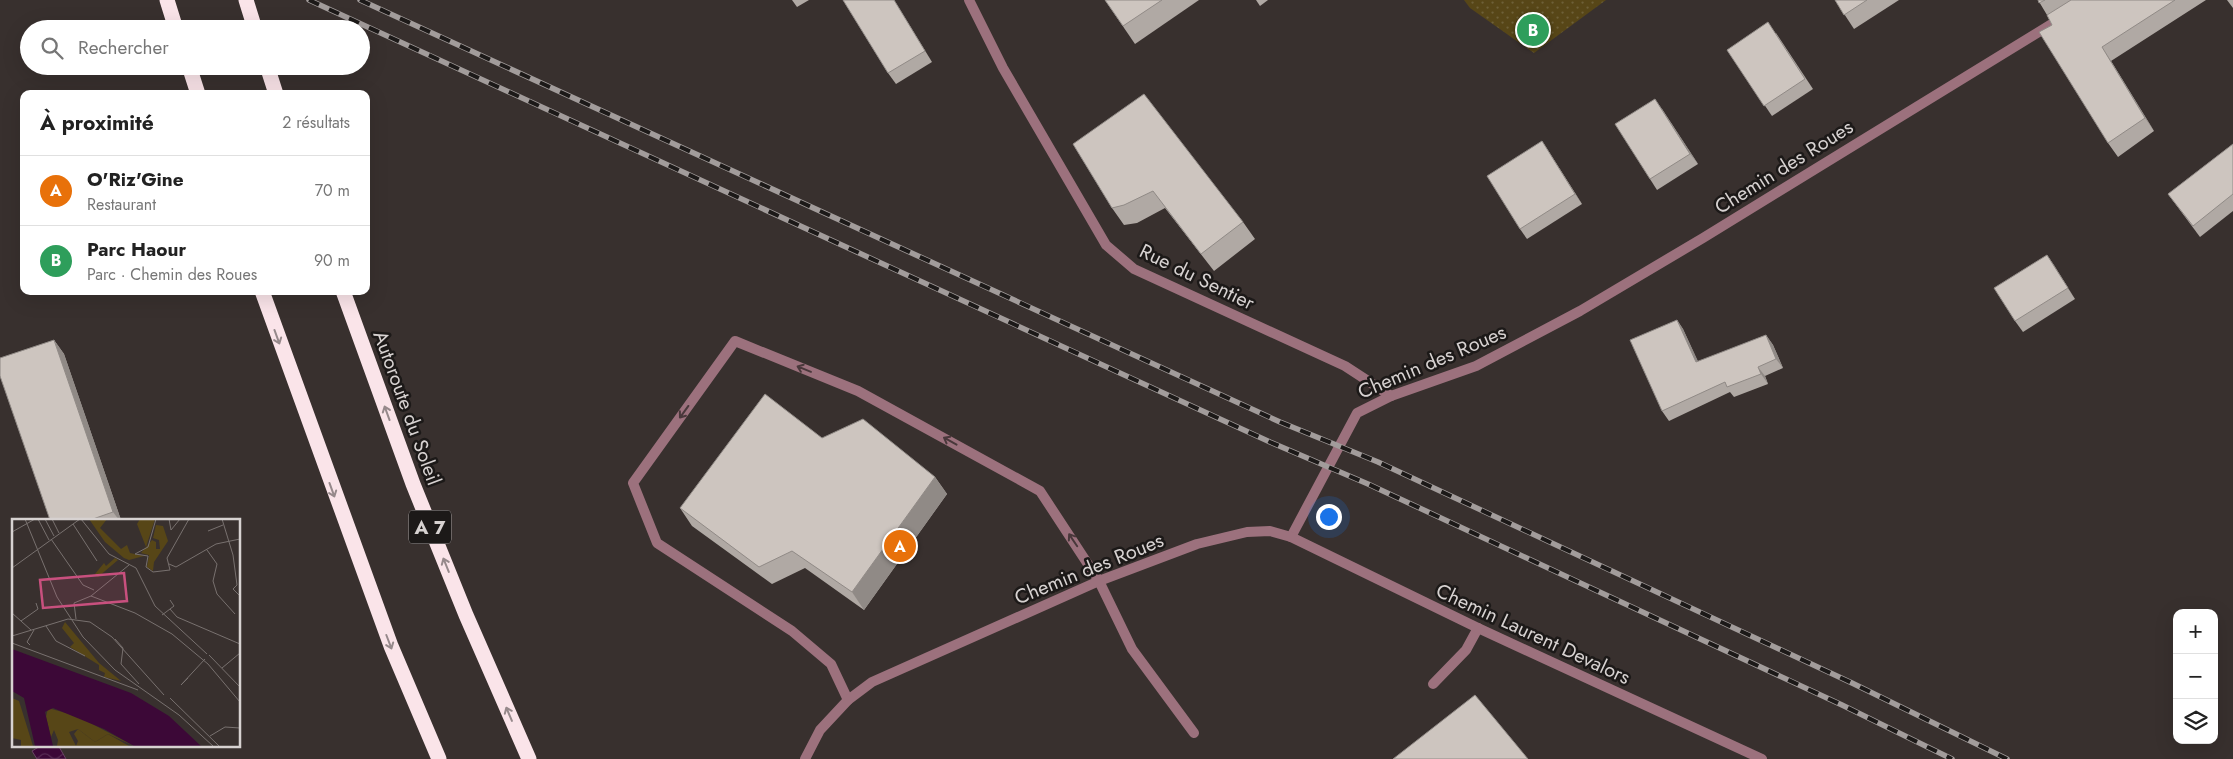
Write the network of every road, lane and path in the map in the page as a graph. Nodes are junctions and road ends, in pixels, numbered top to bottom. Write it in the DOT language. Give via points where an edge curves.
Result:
graph roads {
  1 [pos="167,0"];
  2 [pos="246,0"];
  3 [pos="969,0"];
  4 [pos="2073,10"];
  5 [pos="173,20"];
  6 [pos="252,20"];
  7 [pos="192,75"];
  8 [pos="270,75"];
  9 [pos="197,90"];
  10 [pos="275,90"];
  11 [pos="263,295"];
  12 [pos="344,295"];
  13 [pos="1391,396"];
  14 [pos="1291,537"];
  15 [pos="1099,581"];
  16 [pos="1478,628"];
  17 [pos="1432,684"];
  18 [pos="848,700"];
  19 [pos="1194,733"];
  20 [pos="439,759"];
  21 [pos="529,759"];
  22 [pos="805,759"];
  23 [pos="1762,759"];
  1 -- 5 [label="highway"];
  2 -- 6 [label="highway"];
  3 -- 13 [label="street, Rue du Sentier" via="1003,68 1106,245 1134,269 1345,366"];
  4 -- 13 [label="street, Chemin des Roues" via="1580,311 1476,366"];
  7 -- 9 [label="highway"];
  8 -- 10 [label="highway"];
  11 -- 20 [label="highway, one-way" via="391,646"];
  21 -- 12 [label="highway, Autoroute du Soleil / A 7, one-way" via="413,484"];
  13 -- 14 [label="street, Chemin des Roues" via="1357,414"];
  14 -- 15 [label="street, Chemin des Roues" via="1270,531 1246,532 1197,544"];
  14 -- 16 [label="street, Chemin Laurent Devalors"];
  15 -- 18 [label="street, Chemin des Roues" via="872,682"];
  15 -- 18 [label="street, one-way" via="1040,491 858,391 735,341 634,483 657,542 792,631 831,664"];
  15 -- 19 [label="street" via="1132,649"];
  16 -- 17 [label="street" via="1466,650"];
  16 -- 23 [label="street, Chemin Laurent Devalors"];
  18 -- 22 [label="street, Chemin des Roues" via="820,730"];
}
